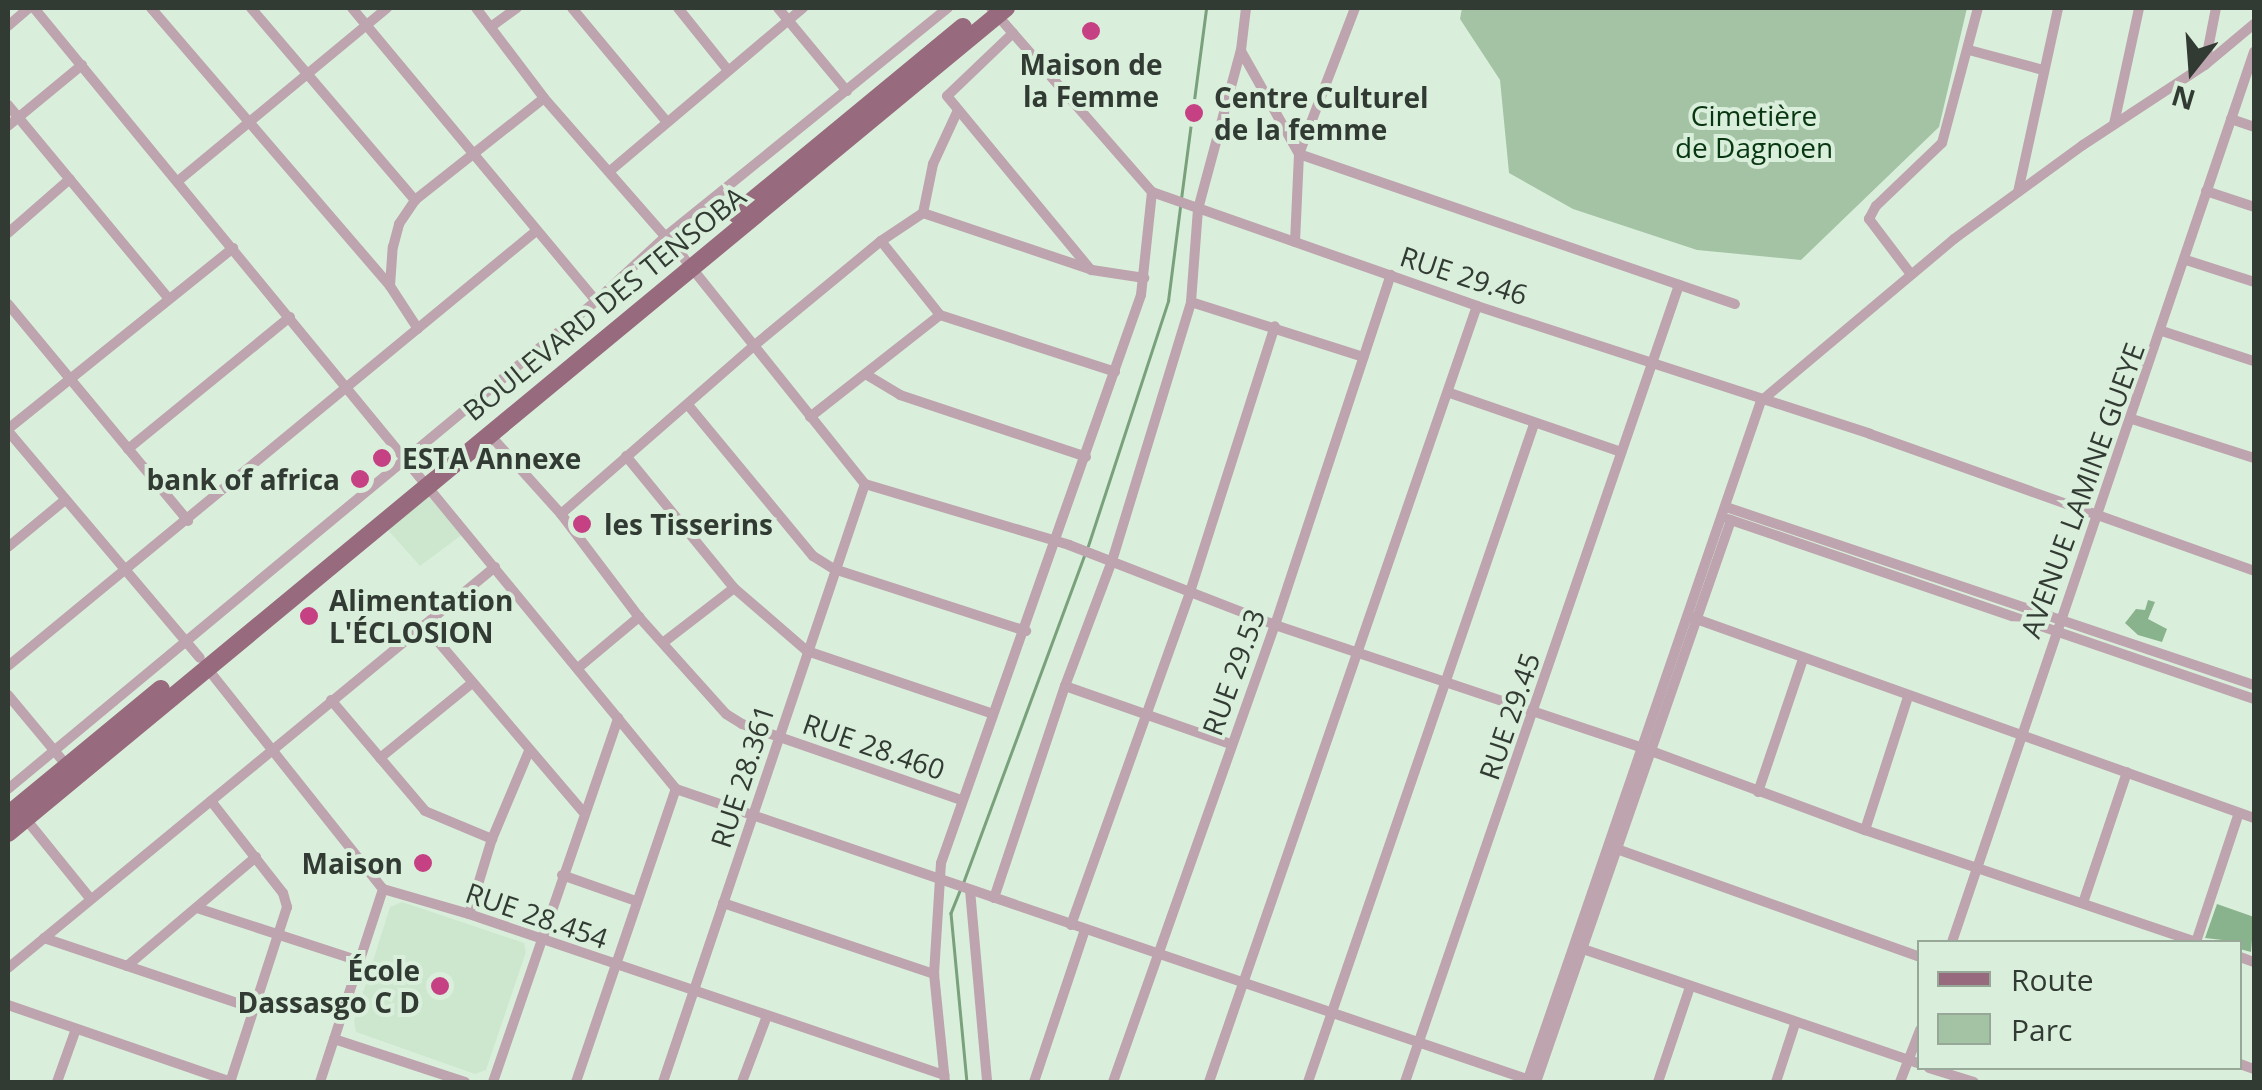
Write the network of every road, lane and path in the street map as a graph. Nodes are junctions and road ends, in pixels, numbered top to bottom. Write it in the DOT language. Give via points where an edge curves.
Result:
graph roads {
  1 [pos="32,8"];
  2 [pos="151,8"];
  3 [pos="251,8"];
  4 [pos="352,8"];
  5 [pos="387,8"];
  6 [pos="476,8"];
  7 [pos="517,8"];
  8 [pos="572,8"];
  9 [pos="678,8"];
  10 [pos="778,8"];
  11 [pos="803,8"];
  12 [pos="948,8"];
  13 [pos="1246,8"];
  14 [pos="1355,8"];
  15 [pos="1978,8"];
  16 [pos="2058,8"];
  17 [pos="2139,8"];
  18 [pos="2216,8"];
  19 [pos="995,9"];
  20 [pos="788,20"];
  21 [pos="366,24"];
  22 [pos="2254,24"];
  23 [pos="8,26"];
  24 [pos="492,26"];
  25 [pos="1013,33"];
  26 [pos="1241,50"];
  27 [pos="1969,50"];
  28 [pos="2254,52"];
  29 [pos="82,65"];
  30 [pos="2205,66"];
  31 [pos="728,69"];
  32 [pos="2043,70"];
  33 [pos="307,75"];
  34 [pos="847,91"];
  35 [pos="544,98"];
  36 [pos="8,105"];
  37 [pos="958,110"];
  38 [pos="18,118"];
  39 [pos="2232,119"];
  40 [pos="666,122"];
  41 [pos="248,125"];
  42 [pos="2114,125"];
  43 [pos="8,126"];
  44 [pos="2254,127"];
  45 [pos="473,154"];
  46 [pos="1299,154"];
  47 [pos="610,171"];
  48 [pos="70,179"];
  49 [pos="178,181"];
  50 [pos="1152,192"];
  51 [pos="2018,192"];
  52 [pos="2206,192"];
  53 [pos="415,200"];
  54 [pos="2254,208"];
  55 [pos="1198,209"];
  56 [pos="922,213"];
  57 [pos="536,231"];
  58 [pos="8,232"];
  59 [pos="665,237"];
  60 [pos="881,241"];
  61 [pos="1295,242"];
  62 [pos="233,248"];
  63 [pos="2186,260"];
  64 [pos="687,261"];
  65 [pos="1092,270"];
  66 [pos="1910,273"];
  67 [pos="1391,275"];
  68 [pos="1144,278"];
  69 [pos="2254,282"];
  70 [pos="1679,284"];
  71 [pos="390,286"];
  72 [pos="168,298"];
  73 [pos="596,300"];
  74 [pos="1191,302"];
  75 [pos="8,304"];
  76 [pos="1735,304"];
  77 [pos="1478,306"];
  78 [pos="940,314"];
  79 [pos="290,317"];
  80 [pos="1275,326"];
  81 [pos="418,329"];
  82 [pos="2162,331"];
  83 [pos="756,344"];
  84 [pos="1363,357"];
  85 [pos="2254,361"];
  86 [pos="1651,363"];
  87 [pos="1115,372"];
  88 [pos="867,374"];
  89 [pos="70,380"];
  90 [pos="348,387"];
  91 [pos="1450,394"];
  92 [pos="1761,401"];
  93 [pos="688,406"];
  94 [pos="810,418"];
  95 [pos="2132,419"];
  96 [pos="1534,424"];
  97 [pos="8,430"];
  98 [pos="488,433"];
  99 [pos="128,449"];
  100 [pos="1621,452"];
  101 [pos="626,456"];
  102 [pos="406,458"];
  103 [pos="1086,458"];
  104 [pos="2254,458"];
  105 [pos="425,480"];
  106 [pos="865,484"];
  107 [pos="65,500"];
  108 [pos="561,514"];
  109 [pos="1726,515"];
  110 [pos="2094,518"];
  111 [pos="188,521"];
  112 [pos="1063,544"];
  113 [pos="8,547"];
  114 [pos="2254,558"];
  115 [pos="1109,560"];
  116 [pos="495,568"];
  117 [pos="834,569"];
  118 [pos="126,570"];
  119 [pos="2253,571"];
  120 [pos="734,588"];
  121 [pos="1190,592"];
  122 [pos="639,617"];
  123 [pos="1693,617"];
  124 [pos="2059,619"];
  125 [pos="1275,624"];
  126 [pos="424,625"];
  127 [pos="1026,631"];
  128 [pos="2055,631"];
  129 [pos="185,642"];
  130 [pos="664,642"];
  131 [pos="806,651"];
  132 [pos="1359,652"];
  133 [pos="1803,658"];
  134 [pos="203,663"];
  135 [pos="8,666"];
  136 [pos="578,668"];
  137 [pos="1446,682"];
  138 [pos="472,683"];
  139 [pos="2254,685"];
  140 [pos="1065,686"];
  141 [pos="8,695"];
  142 [pos="1908,698"];
  143 [pos="2254,699"];
  144 [pos="331,700"];
  145 [pos="1534,712"];
  146 [pos="993,714"];
  147 [pos="1144,714"];
  148 [pos="618,718"];
  149 [pos="779,736"];
  150 [pos="2020,736"];
  151 [pos="1231,744"];
  152 [pos="272,747"];
  153 [pos="1647,749"];
  154 [pos="529,751"];
  155 [pos="380,758"];
  156 [pos="62,759"];
  157 [pos="2127,772"];
  158 [pos="676,789"];
  159 [pos="8,790"];
  160 [pos="1758,792"];
  161 [pos="962,800"];
  162 [pos="212,801"];
  163 [pos="583,812"];
  164 [pos="2239,813"];
  165 [pos="752,816"];
  166 [pos="16,817"];
  167 [pos="2254,818"];
  168 [pos="1865,830"];
  169 [pos="8,833"];
  170 [pos="492,839"];
  171 [pos="1613,848"];
  172 [pos="256,858"];
  173 [pos="1976,867"];
  174 [pos="562,875"];
  175 [pos="938,880"];
  176 [pos="382,889"];
  177 [pos="969,890"];
  178 [pos="89,898"];
  179 [pos="994,898"];
  180 [pos="636,901"];
  181 [pos="723,903"];
  182 [pos="2083,904"];
  183 [pos="197,908"];
  184 [pos="469,914"];
  185 [pos="1071,925"];
  186 [pos="1085,930"];
  187 [pos="279,934"];
  188 [pos="44,938"];
  189 [pos="541,938"];
  190 [pos="1953,940"];
  191 [pos="2190,940"];
  192 [pos="2197,940"];
  193 [pos="1578,947"];
  194 [pos="1159,955"];
  195 [pos="1917,956"];
  196 [pos="359,961"];
  197 [pos="613,964"];
  198 [pos="127,966"];
  199 [pos="8,968"];
  200 [pos="934,974"];
  201 [pos="1245,984"];
  202 [pos="1690,988"];
  203 [pos="693,991"];
  204 [pos="8,1005"];
  205 [pos="255,1009"];
  206 [pos="1333,1014"];
  207 [pos="766,1016"];
  208 [pos="1796,1024"];
  209 [pos="76,1029"];
  210 [pos="334,1039"];
  211 [pos="1419,1043"];
  212 [pos="1914,1062"];
  213 [pos="1935,1070"];
  214 [pos="945,1079"];
  215 [pos="667,1081"];
  216 [pos="58,1082"];
  217 [pos="231,1082"];
  218 [pos="320,1082"];
  219 [pos="465,1082"];
  220 [pos="493,1082"];
  221 [pos="576,1082"];
  222 [pos="742,1082"];
  223 [pos="986,1082"];
  224 [pos="1034,1082"];
  225 [pos="1114,1082"];
  226 [pos="1209,1082"];
  227 [pos="1308,1082"];
  228 [pos="1405,1082"];
  229 [pos="1531,1082"];
  230 [pos="1658,1082"];
  231 [pos="1776,1082"];
  232 [pos="1900,1082"];
  233 [pos="1974,1082"];
  1 -- 23 [label="street"];
  1 -- 29 [label="street"];
  2 -- 41 [label="street"];
  3 -- 33 [label="street"];
  4 -- 21 [label="street"];
  5 -- 21 [label="street"];
  6 -- 24 [label="street"];
  7 -- 24 [label="street"];
  8 -- 40 [label="street"];
  9 -- 31 [label="street"];
  10 -- 20 [label="street"];
  11 -- 20 [label="street"];
  12 -- 34 [label="street"];
  13 -- 26 [label="street"];
  14 -- 46 [label="street"];
  15 -- 27 [label="street"];
  16 -- 32 [label="street"];
  17 -- 42 [label="street"];
  18 -- 30 [label="street"];
  19 -- 25 [label="street"];
  19 -- 64 [label="main road, BOULEVARD DES TENSOBA"];
  20 -- 31 [label="street"];
  20 -- 34 [label="street"];
  21 -- 33 [label="street"];
  21 -- 45 [label="street"];
  22 -- 30 [label="street"];
  24 -- 35 [label="street"];
  25 -- 37 [label="street" via="947,94"];
  25 -- 50 [label="street"];
  26 -- 46 [label="street"];
  26 -- 55 [label="street"];
  27 -- 32 [label="street"];
  27 -- 66 [label="street" via="1942,144 1876,206 1869,223"];
  28 -- 39 [label="street, AVENUE LAMINE GUEYE"];
  29 -- 38 [label="street"];
  29 -- 49 [label="street"];
  30 -- 42 [label="street"];
  31 -- 40 [label="street"];
  32 -- 51 [label="street"];
  33 -- 41 [label="street"];
  33 -- 53 [label="street"];
  34 -- 59 [label="street"];
  35 -- 45 [label="street"];
  35 -- 47 [label="street"];
  36 -- 38 [label="street"];
  37 -- 56 [label="street" via="938,149"];
  37 -- 65 [label="street"];
  38 -- 43 [label="street"];
  38 -- 48 [label="street"];
  39 -- 44 [label="street"];
  39 -- 52 [label="street, AVENUE LAMINE GUEYE"];
  40 -- 47 [label="street"];
  41 -- 49 [label="street"];
  41 -- 71 [label="street"];
  42 -- 51 [label="street"];
  45 -- 53 [label="street"];
  45 -- 57 [label="street"];
  46 -- 61 [label="street"];
  46 -- 70 [label="street"];
  47 -- 59 [label="street"];
  48 -- 58 [label="street"];
  48 -- 72 [label="street"];
  49 -- 62 [label="street"];
  50 -- 55 [label="street, RUE 29.46"];
  50 -- 68 [label="street"];
  51 -- 66 [label="street"];
  52 -- 54 [label="street"];
  52 -- 63 [label="street, AVENUE LAMINE GUEYE"];
  53 -- 71 [label="street" via="396,236"];
  55 -- 61 [label="street, RUE 29.46"];
  55 -- 74 [label="street"];
  56 -- 60 [label="street"];
  56 -- 65 [label="street"];
  57 -- 73 [label="street"];
  57 -- 81 [label="street"];
  59 -- 64 [label="street"];
  59 -- 73 [label="street"];
  60 -- 78 [label="street"];
  60 -- 83 [label="street"];
  61 -- 67 [label="street, RUE 29.46"];
  62 -- 72 [label="street"];
  62 -- 79 [label="street"];
  63 -- 69 [label="street"];
  63 -- 82 [label="street, AVENUE LAMINE GUEYE"];
  64 -- 83 [label="street"];
  64 -- 98 [label="main road, BOULEVARD DES TENSOBA"];
  64 -- 105 [label="main road, BOULEVARD DES TENSOBA"];
  65 -- 68 [label="street"];
  66 -- 92 [label="street"];
  67 -- 77 [label="street, RUE 29.46"];
  67 -- 84 [label="street, RUE 29.53"];
  68 -- 87 [label="street"];
  70 -- 76 [label="street"];
  70 -- 86 [label="street, RUE 29.45"];
  71 -- 81 [label="street"];
  72 -- 89 [label="street"];
  73 -- 102 [label="street"];
  74 -- 80 [label="street"];
  74 -- 115 [label="street"];
  75 -- 89 [label="street"];
  77 -- 86 [label="street, RUE 29.46"];
  77 -- 91 [label="street"];
  78 -- 87 [label="street"];
  78 -- 88 [label="street"];
  79 -- 90 [label="street"];
  79 -- 99 [label="street"];
  80 -- 84 [label="street"];
  80 -- 121 [label="street"];
  81 -- 90 [label="street"];
  82 -- 85 [label="street"];
  82 -- 95 [label="street, AVENUE LAMINE GUEYE"];
  83 -- 93 [label="street"];
  83 -- 94 [label="street"];
  84 -- 125 [label="street, RUE 29.53"];
  86 -- 92 [label="street, RUE 29.46"];
  86 -- 100 [label="street, RUE 29.45"];
  87 -- 103 [label="street"];
  88 -- 94 [label="street"];
  88 -- 103 [label="street" via="900,395"];
  89 -- 97 [label="street"];
  89 -- 99 [label="street"];
  90 -- 102 [label="street"];
  90 -- 111 [label="street"];
  91 -- 96 [label="street"];
  91 -- 132 [label="street"];
  92 -- 109 [label="street"];
  92 -- 110 [label="street, RUE 29.46"];
  93 -- 101 [label="street"];
  93 -- 117 [label="street" via="798,541"];
  94 -- 106 [label="street"];
  95 -- 104 [label="street"];
  95 -- 110 [label="street, AVENUE LAMINE GUEYE"];
  96 -- 100 [label="street"];
  96 -- 137 [label="street"];
  97 -- 107 [label="street"];
  98 -- 105 [label="main road, BOULEVARD DES TENSOBA"];
  98 -- 108 [label="street, RUE 28.460"];
  99 -- 111 [label="street"];
  100 -- 145 [label="street, RUE 29.45"];
  101 -- 108 [label="street"];
  101 -- 120 [label="street"];
  102 -- 105 [label="street"];
  102 -- 129 [label="street"];
  103 -- 112 [label="street"];
  105 -- 116 [label="street"];
  105 -- 134 [label="main road, BOULEVARD DES TENSOBA"];
  106 -- 112 [label="street"];
  106 -- 117 [label="street, RUE 28.361"];
  107 -- 113 [label="street"];
  107 -- 118 [label="street"];
  108 -- 122 [label="street, RUE 28.460"];
  109 -- 123 [label="street"];
  109 -- 124 [label="street"];
  109 -- 128 [label="street"];
  110 -- 119 [label="street, RUE 29.46"];
  110 -- 124 [label="street, AVENUE LAMINE GUEYE"];
  111 -- 118 [label="street"];
  112 -- 115 [label="street"];
  112 -- 127 [label="street"];
  114 -- 119 [label="street"];
  115 -- 121 [label="street"];
  115 -- 140 [label="street"];
  116 -- 126 [label="street"];
  116 -- 136 [label="street"];
  117 -- 127 [label="street"];
  117 -- 131 [label="street, RUE 28.361"];
  118 -- 129 [label="street"];
  118 -- 135 [label="street"];
  120 -- 130 [label="street"];
  120 -- 131 [label="street"];
  121 -- 125 [label="street"];
  121 -- 147 [label="street"];
  122 -- 130 [label="street, RUE 28.460"];
  122 -- 136 [label="street"];
  123 -- 133 [label="street"];
  123 -- 153 [label="street"];
  124 -- 128 [label="street, AVENUE LAMINE GUEYE"];
  124 -- 139 [label="street"];
  125 -- 132 [label="street"];
  125 -- 151 [label="street, RUE 29.53"];
  126 -- 138 [label="street"];
  126 -- 144 [label="street"];
  127 -- 146 [label="street"];
  128 -- 143 [label="street"];
  128 -- 150 [label="street, AVENUE LAMINE GUEYE"];
  129 -- 134 [label="street"];
  129 -- 156 [label="street"];
  130 -- 149 [label="street, RUE 28.460" via="726,714"];
  131 -- 146 [label="street"];
  131 -- 149 [label="street, RUE 28.361"];
  132 -- 137 [label="street"];
  132 -- 201 [label="street"];
  133 -- 142 [label="street"];
  133 -- 160 [label="street"];
  134 -- 152 [label="street"];
  134 -- 156 [label="main road, BOULEVARD DES TENSOBA"];
  134 -- 166 [label="main road, BOULEVARD DES TENSOBA"];
  136 -- 148 [label="street"];
  137 -- 145 [label="street"];
  137 -- 206 [label="street"];
  138 -- 154 [label="street"];
  138 -- 155 [label="street"];
  140 -- 147 [label="street"];
  140 -- 179 [label="street"];
  141 -- 156 [label="street"];
  142 -- 150 [label="street"];
  142 -- 168 [label="street"];
  144 -- 152 [label="street"];
  144 -- 155 [label="street"];
  145 -- 153 [label="street"];
  145 -- 211 [label="street, RUE 29.45"];
  146 -- 161 [label="street"];
  147 -- 151 [label="street"];
  147 -- 185 [label="street"];
  148 -- 158 [label="street"];
  148 -- 163 [label="street"];
  149 -- 161 [label="street, RUE 28.460"];
  149 -- 165 [label="street, RUE 28.361"];
  150 -- 157 [label="street"];
  150 -- 173 [label="street, AVENUE LAMINE GUEYE"];
  151 -- 194 [label="street, RUE 29.53"];
  152 -- 162 [label="street"];
  152 -- 176 [label="street"];
  153 -- 160 [label="street"];
  153 -- 171 [label="street"];
  154 -- 163 [label="street"];
  154 -- 170 [label="street"];
  155 -- 170 [label="street" via="425,810"];
  156 -- 159 [label="street"];
  156 -- 166 [label="main road, BOULEVARD DES TENSOBA"];
  157 -- 164 [label="street"];
  157 -- 182 [label="street"];
  158 -- 165 [label="street"];
  158 -- 180 [label="street"];
  160 -- 168 [label="street"];
  161 -- 175 [label="street"];
  162 -- 172 [label="street"];
  162 -- 178 [label="street"];
  163 -- 174 [label="street"];
  164 -- 167 [label="street"];
  164 -- 192 [label="street"];
  165 -- 175 [label="street"];
  165 -- 181 [label="street, RUE 28.361"];
  166 -- 169 [label="main road, BOULEVARD DES TENSOBA"];
  166 -- 178 [label="street"];
  168 -- 173 [label="street"];
  170 -- 184 [label="street"];
  171 -- 193 [label="street"];
  171 -- 195 [label="street"];
  172 -- 183 [label="street"];
  172 -- 187 [label="street" via="287,907"];
  173 -- 182 [label="street"];
  173 -- 190 [label="street, AVENUE LAMINE GUEYE"];
  174 -- 180 [label="street"];
  174 -- 189 [label="street"];
  175 -- 177 [label="street"];
  175 -- 200 [label="street"];
  176 -- 184 [label="street, RUE 28.454"];
  176 -- 196 [label="street"];
  177 -- 179 [label="street"];
  177 -- 223 [label="street"];
  178 -- 188 [label="street"];
  179 -- 185 [label="street"];
  180 -- 197 [label="street"];
  181 -- 200 [label="street"];
  181 -- 203 [label="street, RUE 28.361"];
  182 -- 191 [label="street"];
  183 -- 187 [label="street"];
  183 -- 198 [label="street"];
  184 -- 189 [label="street, RUE 28.454"];
  185 -- 186 [label="street"];
  186 -- 194 [label="street"];
  186 -- 224 [label="street"];
  187 -- 196 [label="street"];
  187 -- 205 [label="street"];
  188 -- 198 [label="street"];
  188 -- 199 [label="street"];
  189 -- 197 [label="street, RUE 28.454"];
  189 -- 220 [label="street"];
  193 -- 202 [label="street"];
  193 -- 229 [label="street"];
  194 -- 201 [label="street"];
  194 -- 225 [label="street, RUE 29.53"];
  196 -- 210 [label="street"];
  197 -- 203 [label="street, RUE 28.454"];
  197 -- 221 [label="street"];
  198 -- 205 [label="street"];
  200 -- 214 [label="street"];
  201 -- 206 [label="street"];
  201 -- 226 [label="street"];
  202 -- 208 [label="street"];
  202 -- 230 [label="street"];
  203 -- 207 [label="street, RUE 28.454"];
  203 -- 215 [label="street, RUE 28.361"];
  204 -- 209 [label="street"];
  205 -- 217 [label="street"];
  206 -- 211 [label="street"];
  206 -- 227 [label="street"];
  207 -- 214 [label="street, RUE 28.454"];
  207 -- 222 [label="street"];
  208 -- 212 [label="street"];
  208 -- 231 [label="street"];
  209 -- 216 [label="street"];
  209 -- 217 [label="street"];
  210 -- 218 [label="street"];
  210 -- 219 [label="street"];
  211 -- 228 [label="street, RUE 29.45"];
  211 -- 229 [label="street"];
  212 -- 232 [label="street"];
  213 -- 233 [label="street"];
}
